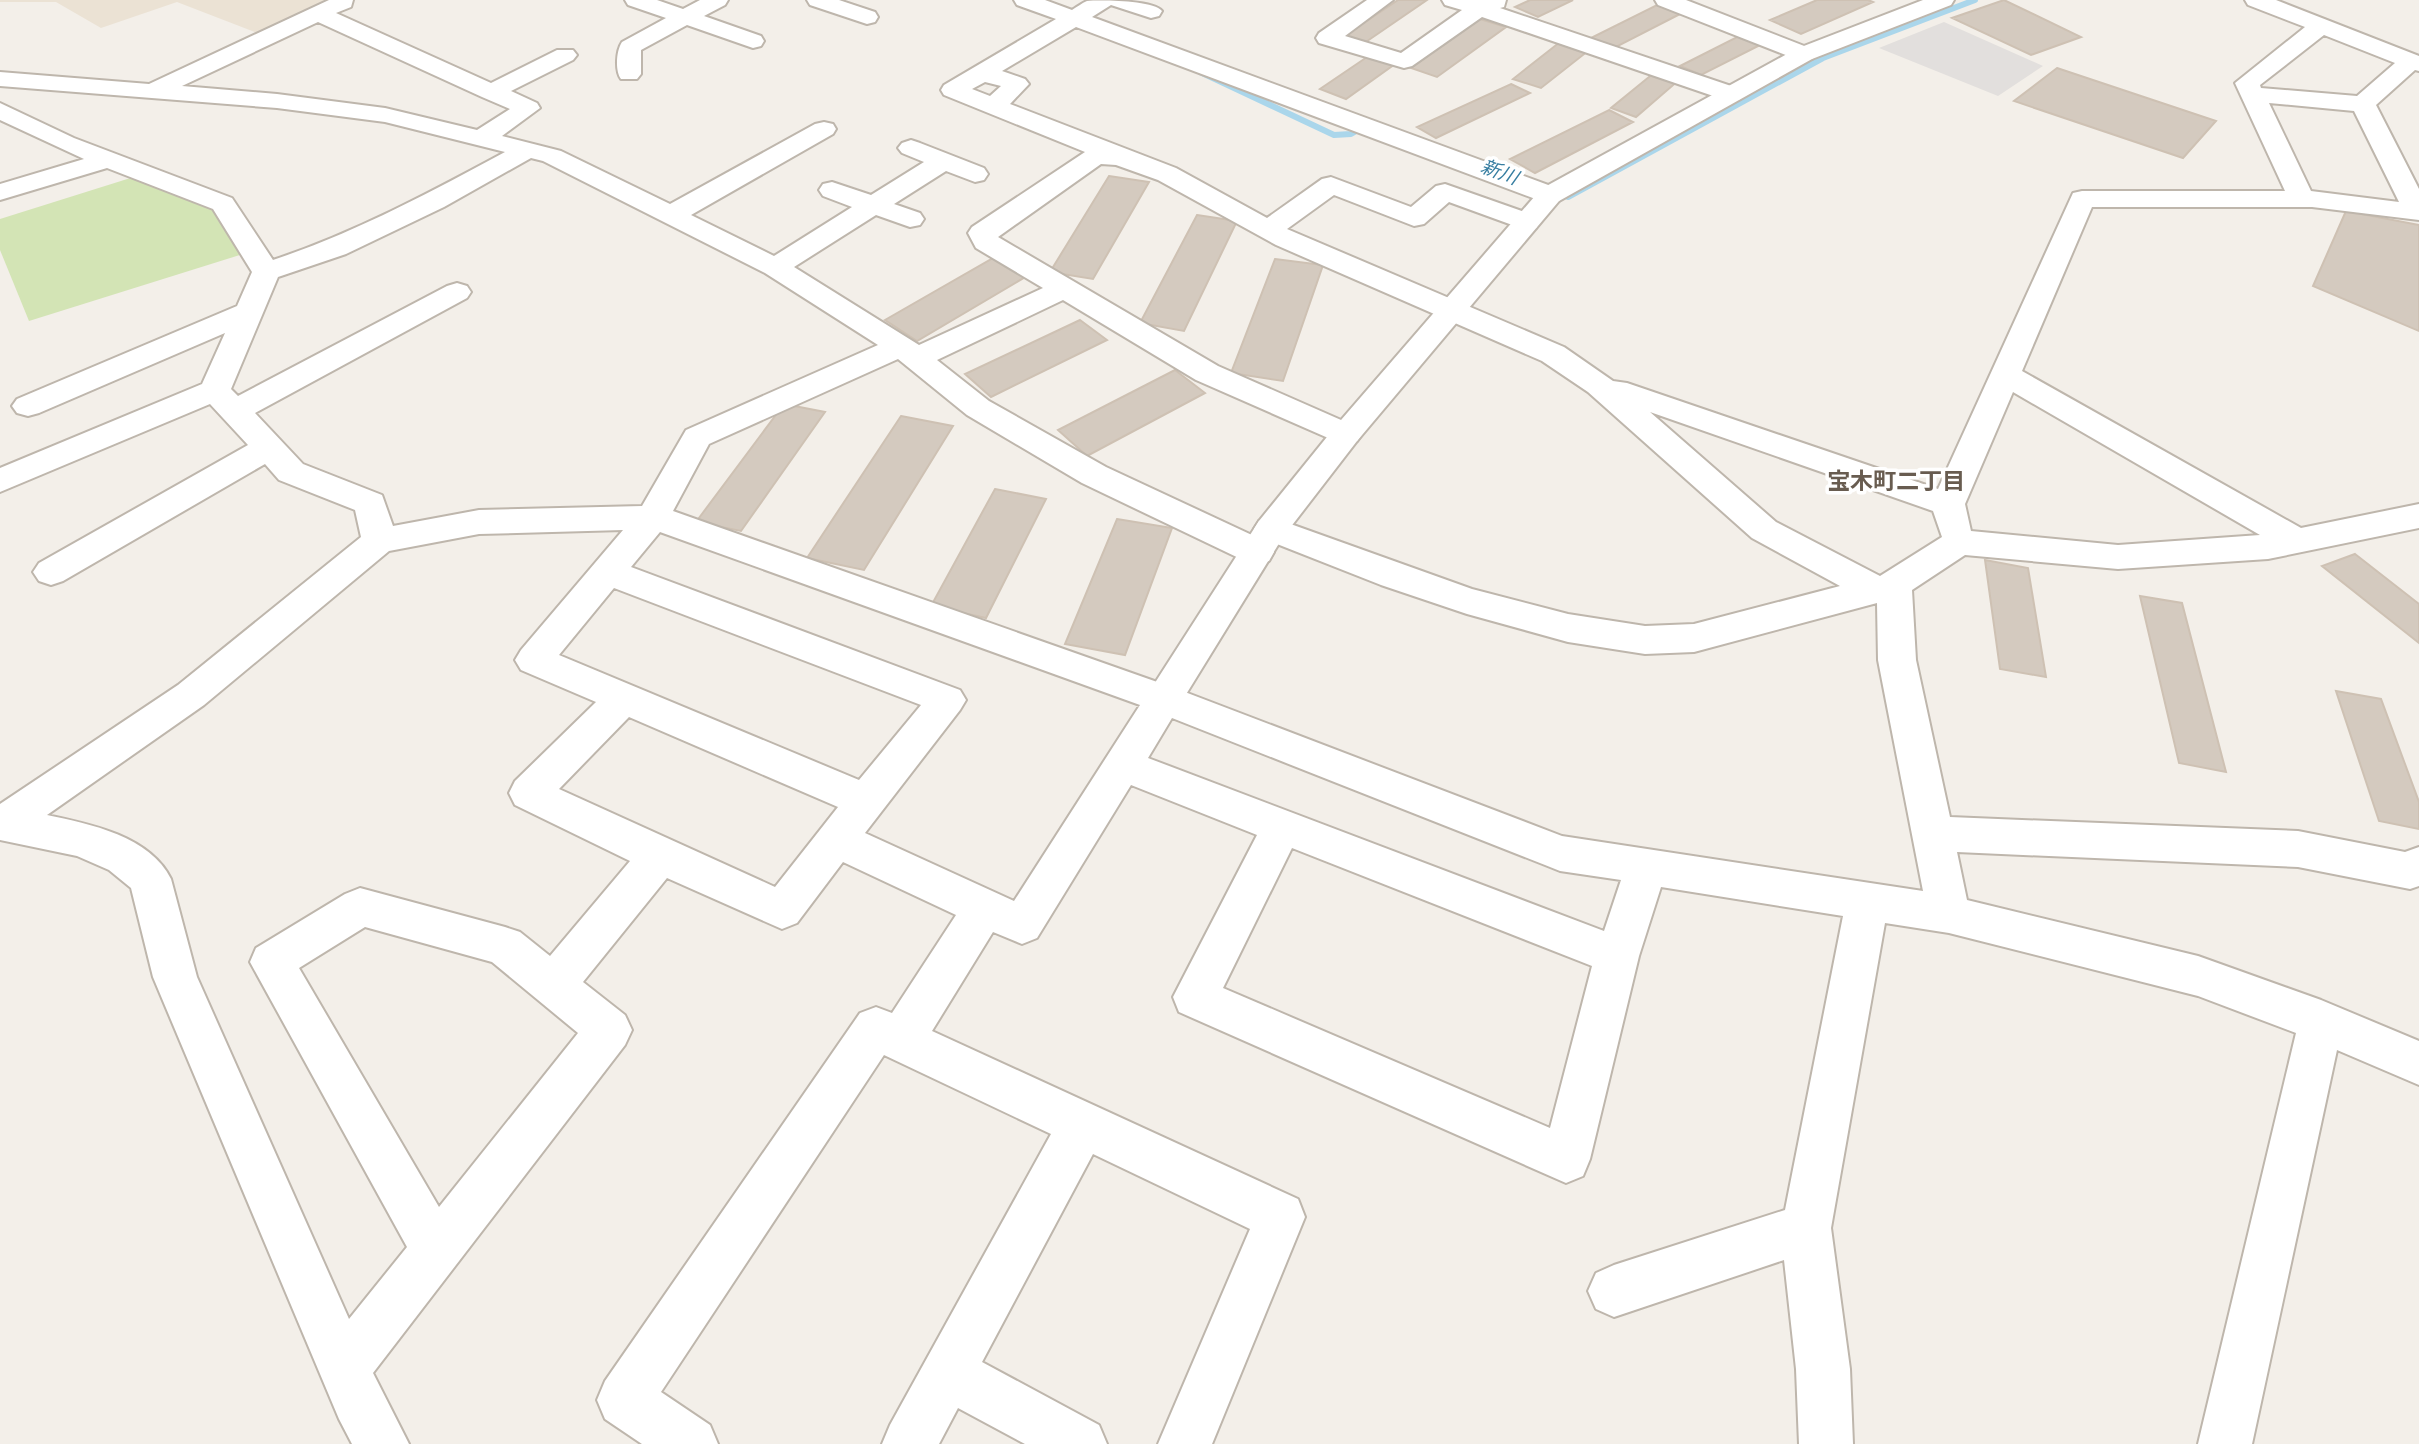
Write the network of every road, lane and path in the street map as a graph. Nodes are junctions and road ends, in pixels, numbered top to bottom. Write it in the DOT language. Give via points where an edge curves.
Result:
graph roads {
  1 [pos="348,0"];
  2 [pos="636,0"];
  3 [pos="717,0"];
  4 [pos="818,0"];
  5 [pos="1025,0"];
  6 [pos="1104,0"];
  7 [pos="1116,0"];
  8 [pos="1381,0"];
  9 [pos="1453,0"];
  10 [pos="1501,0"];
  11 [pos="1666,0"];
  12 [pos="1942,0"];
  13 [pos="2256,0"];
  14 [pos="1479,9"];
  15 [pos="1151,11"];
  16 [pos="319,13"];
  17 [pos="867,17"];
  18 [pos="684,18"];
  19 [pos="1074,19"];
  20 [pos="2321,26"];
  21 [pos="753,41"];
  22 [pos="1804,54"];
  23 [pos="565,55"];
  24 [pos="2415,62"];
  25 [pos="983,73"];
  26 [pos="629,74"];
  27 [pos="0,79"];
  28 [pos="69,86"];
  29 [pos="152,91"];
  30 [pos="491,92"];
  31 [pos="1731,94"];
  32 [pos="2252,94"];
  33 [pos="2363,104"];
  34 [pos="994,106"];
  35 [pos="5,112"];
  36 [pos="824,129"];
  37 [pos="481,139"];
  38 [pos="911,148"];
  39 [pos="527,150"];
  40 [pos="1119,157"];
  41 [pos="108,160"];
  42 [pos="944,161"];
  43 [pos="975,174"];
  44 [pos="832,190"];
  45 [pos="0,192"];
  46 [pos="1550,195"];
  47 [pos="2302,199"];
  48 [pos="874,205"];
  49 [pos="2418,211"];
  50 [pos="671,215"];
  51 [pos="910,219"];
  52 [pos="1526,222"];
  53 [pos="1269,229"];
  54 [pos="775,267"];
  55 [pos="266,272"];
  56 [pos="1064,289"];
  57 [pos="457,292"];
  58 [pos="1451,310"];
  59 [pos="248,312"];
  60 [pos="909,352"];
  61 [pos="2005,374"];
  62 [pos="1599,384"];
  63 [pos="225,400"];
  64 [pos="28,406"];
  65 [pos="1346,434"];
  66 [pos="268,448"];
  67 [pos="0,481"];
  68 [pos="1948,504"];
  69 [pos="2419,516"];
  70 [pos="653,517"];
  71 [pos="379,541"];
  72 [pos="1264,541"];
  73 [pos="2296,541"];
  74 [pos="1959,542"];
  75 [pos="51,572"];
  76 [pos="607,572"];
  77 [pos="1886,587"];
  78 [pos="624,698"];
  79 [pos="1164,699"];
  80 [pos="1123,765"];
  81 [pos="866,801"];
  82 [pos="2,822"];
  83 [pos="1282,827"];
  84 [pos="1932,834"];
  85 [pos="836,839"];
  86 [pos="660,856"];
  87 [pos="2419,865"];
  88 [pos="1647,866"];
  89 [pos="1867,901"];
  90 [pos="984,908"];
  91 [pos="1949,914"];
  92 [pos="1617,957"];
  93 [pos="553,985"];
  94 [pos="2321,1021"];
  95 [pos="901,1040"];
  96 [pos="2419,1063"];
  97 [pos="1083,1124"];
  98 [pos="1806,1228"];
  99 [pos="437,1251"];
  100 [pos="1615,1291"];
  101 [pos="344,1368"];
  102 [pos="948,1373"];
  103 [pos="382,1444"];
  104 [pos="691,1444"];
  105 [pos="909,1444"];
  106 [pos="1080,1444"];
  107 [pos="1185,1444"];
  108 [pos="1826,1444"];
  109 [pos="2225,1444"];
  1 -- 16 [label="street"];
  2 -- 18 [label="street"];
  3 -- 18 [label="street"];
  4 -- 17 [label="street"];
  5 -- 19 [label="street"];
  6 -- 19 [label="street"];
  7 -- 15 [label="street"];
  8 -- 14 [label="street" via="1327,38 1404,61"];
  9 -- 14 [label="street"];
  10 -- 14 [label="street"];
  11 -- 22 [label="street"];
  12 -- 22 [label="street"];
  13 -- 20 [label="street"];
  14 -- 31 [label="street"];
  16 -- 29 [label="street"];
  16 -- 30 [label="street"];
  18 -- 21 [label="street"];
  18 -- 26 [label="street" via="630,47"];
  19 -- 25 [label="street"];
  19 -- 46 [label="street"];
  20 -- 24 [label="street"];
  20 -- 32 [label="street" via="2247,83"];
  22 -- 31 [label="street"];
  23 -- 30 [label="street"];
  24 -- 33 [label="street"];
  25 -- 34 [label="street" via="1017,85"];
  25 -- 34 [label="street" via="953,90"];
  27 -- 28 [label="street"];
  28 -- 29 [label="street"];
  28 -- 35 [label="street"];
  29 -- 37 [label="street" via="385,115"];
  30 -- 37 [label="street" via="528,108"];
  31 -- 46 [label="street"];
  32 -- 33 [label="street"];
  32 -- 47 [label="street"];
  33 -- 49 [label="street"];
  34 -- 40 [label="street"];
  35 -- 41 [label="street"];
  36 -- 50 [label="street"];
  37 -- 39 [label="street"];
  38 -- 42 [label="street"];
  39 -- 50 [label="street" via="552,156"];
  39 -- 55 [label="street" via="337,248"];
  40 -- 53 [label="street" via="1167,174"];
  40 -- 56 [label="street" via="1096,156 982,233 986,242"];
  41 -- 45 [label="street"];
  41 -- 55 [label="street" via="223,204"];
  42 -- 43 [label="street"];
  42 -- 48 [label="street"];
  44 -- 48 [label="street"];
  46 -- 52 [label="street"];
  47 -- 49 [label="street"];
  47 -- 61 [label="street" via="2082,199"];
  48 -- 51 [label="street"];
  48 -- 54 [label="street"];
  50 -- 54 [label="street"];
  52 -- 53 [label="street" via="1445,192 1414,218 1331,185"];
  52 -- 58 [label="street"];
  53 -- 58 [label="street"];
  54 -- 60 [label="street"];
  55 -- 59 [label="street"];
  56 -- 60 [label="street"];
  56 -- 65 [label="street" via="1207,373"];
  57 -- 63 [label="street"];
  58 -- 62 [label="street" via="1553,354"];
  58 -- 65 [label="street"];
  59 -- 63 [label="street"];
  59 -- 64 [label="street"];
  60 -- 70 [label="street" via="697,437"];
  60 -- 72 [label="street" via="978,408 1094,475"];
  61 -- 68 [label="street"];
  61 -- 73 [label="street"];
  62 -- 68 [label="street"];
  62 -- 77 [label="street" via="1764,530"];
  63 -- 66 [label="street"];
  63 -- 67 [label="street"];
  65 -- 72 [label="street"];
  66 -- 71 [label="street" via="290,472 370,502"];
  66 -- 75 [label="street"];
  68 -- 74 [label="street"];
  69 -- 73 [label="street"];
  70 -- 71 [label="street" via="479,522"];
  70 -- 76 [label="street"];
  70 -- 79 [label="street"];
  71 -- 82 [label="street" via="191,695"];
  72 -- 77 [label="street" via="1568,628 1645,640 1693,638"];
  72 -- 79 [label="street"];
  73 -- 74 [label="street" via="2118,557"];
  74 -- 77 [label="street"];
  76 -- 78 [label="street" via="534,660"];
  76 -- 81 [label="street" via="947,700"];
  77 -- 84 [label="street"];
  78 -- 81 [label="street"];
  78 -- 86 [label="street" via="529,793"];
  79 -- 80 [label="street"];
  79 -- 88 [label="street" via="1560,853"];
  80 -- 83 [label="street"];
  80 -- 90 [label="street" via="1022,925"];
  81 -- 85 [label="street"];
  82 -- 101 [label="street" via="82,840 124,857 150,879 175,976"];
  83 -- 92 [label="street"];
  83 -- 92 [label="street" via="1195,997 1566,1159"];
  84 -- 87 [label="street" via="2298,849 2410,871"];
  84 -- 91 [label="street"];
  85 -- 86 [label="street" via="782,910"];
  85 -- 90 [label="street"];
  86 -- 93 [label="street"];
  88 -- 89 [label="street"];
  88 -- 92 [label="street"];
  89 -- 91 [label="street"];
  89 -- 98 [label="street"];
  90 -- 95 [label="street"];
  91 -- 94 [label="street" via="2198,976"];
  93 -- 99 [label="street" via="609,1030"];
  93 -- 99 [label="street" via="505,946 360,907 272,961"];
  94 -- 96 [label="street"];
  94 -- 109 [label="street"];
  95 -- 97 [label="street"];
  95 -- 104 [label="street" via="876,1028 624,1400"];
  97 -- 102 [label="street"];
  97 -- 107 [label="street" via="1280,1217"];
  98 -- 100 [label="street"];
  98 -- 108 [label="street" via="1823,1369"];
  99 -- 101 [label="street"];
  101 -- 103 [label="street"];
  102 -- 105 [label="street"];
  102 -- 106 [label="street"];
}
